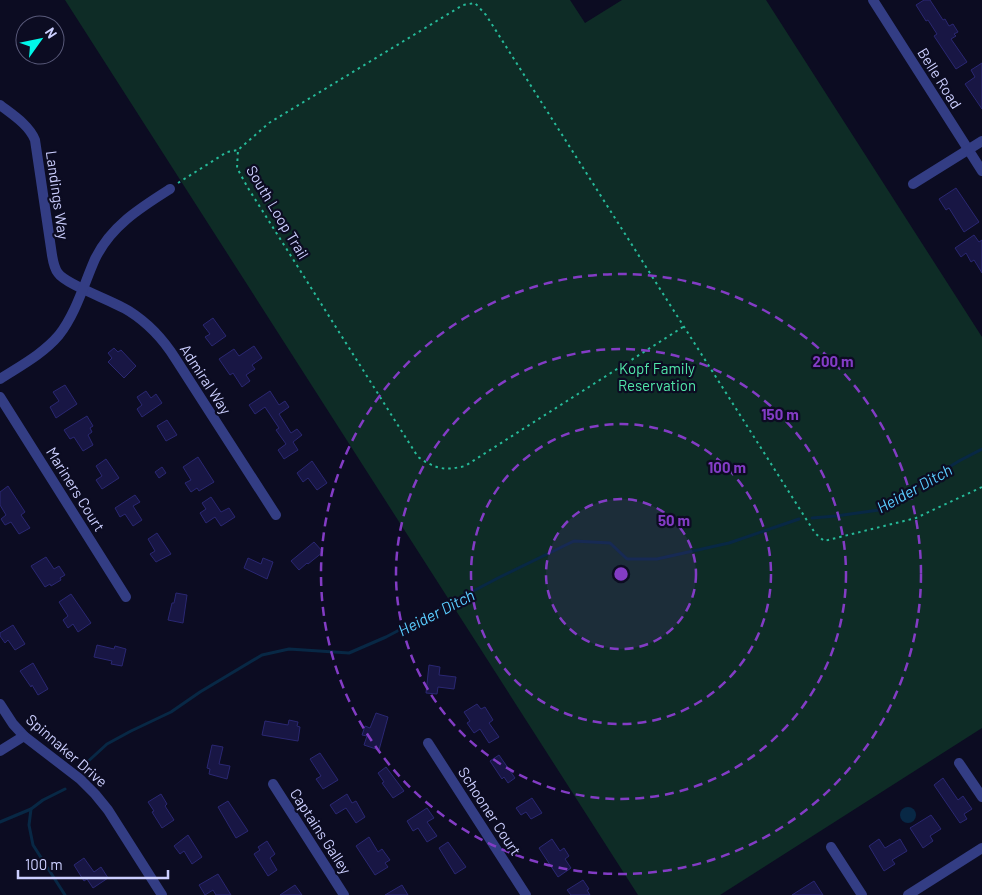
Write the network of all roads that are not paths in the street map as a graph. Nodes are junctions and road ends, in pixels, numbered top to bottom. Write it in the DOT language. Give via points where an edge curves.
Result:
graph roads {
  1 [pos="873,0"];
  2 [pos="0,105"];
  3 [pos="982,141"];
  4 [pos="968,150"];
  5 [pos="982,171"];
  6 [pos="913,184"];
  7 [pos="170,189"];
  8 [pos="82,289"];
  9 [pos="0,379"];
  10 [pos="0,397"];
  11 [pos="276,515"];
  12 [pos="126,597"];
  13 [pos="0,704"];
  14 [pos="24,736"];
  15 [pos="428,743"];
  16 [pos="0,751"];
  17 [pos="960,762"];
  18 [pos="273,784"];
  19 [pos="982,797"];
  20 [pos="831,847"];
  21 [pos="982,848"];
  22 [pos="162,895"];
  23 [pos="344,895"];
  24 [pos="526,895"];
  25 [pos="862,895"];
  26 [pos="908,895"];
  1 -- 4 [label="street, Belle Road"];
  2 -- 8 [label="street, Landings Way" via="33,134 54,266 61,277"];
  3 -- 4 [label="street"];
  4 -- 5 [label="street, Belle Road"];
  4 -- 6 [label="street"];
  7 -- 8 [label="street" via="132,214 116,229 96,257"];
  8 -- 9 [label="street" via="69,320 54,340 42,352"];
  8 -- 11 [label="street, Admiral Way" via="130,311 159,337"];
  10 -- 12 [label="street, Mariners Court"];
  13 -- 14 [label="street, Spinnaker Drive"];
  14 -- 16 [label="street"];
  14 -- 22 [label="street, Spinnaker Drive" via="96,794"];
  15 -- 24 [label="street, Schooner Court"];
  17 -- 19 [label="street"];
  18 -- 23 [label="street, Captains Galley"];
  20 -- 25 [label="street"];
  21 -- 26 [label="street"];
}
